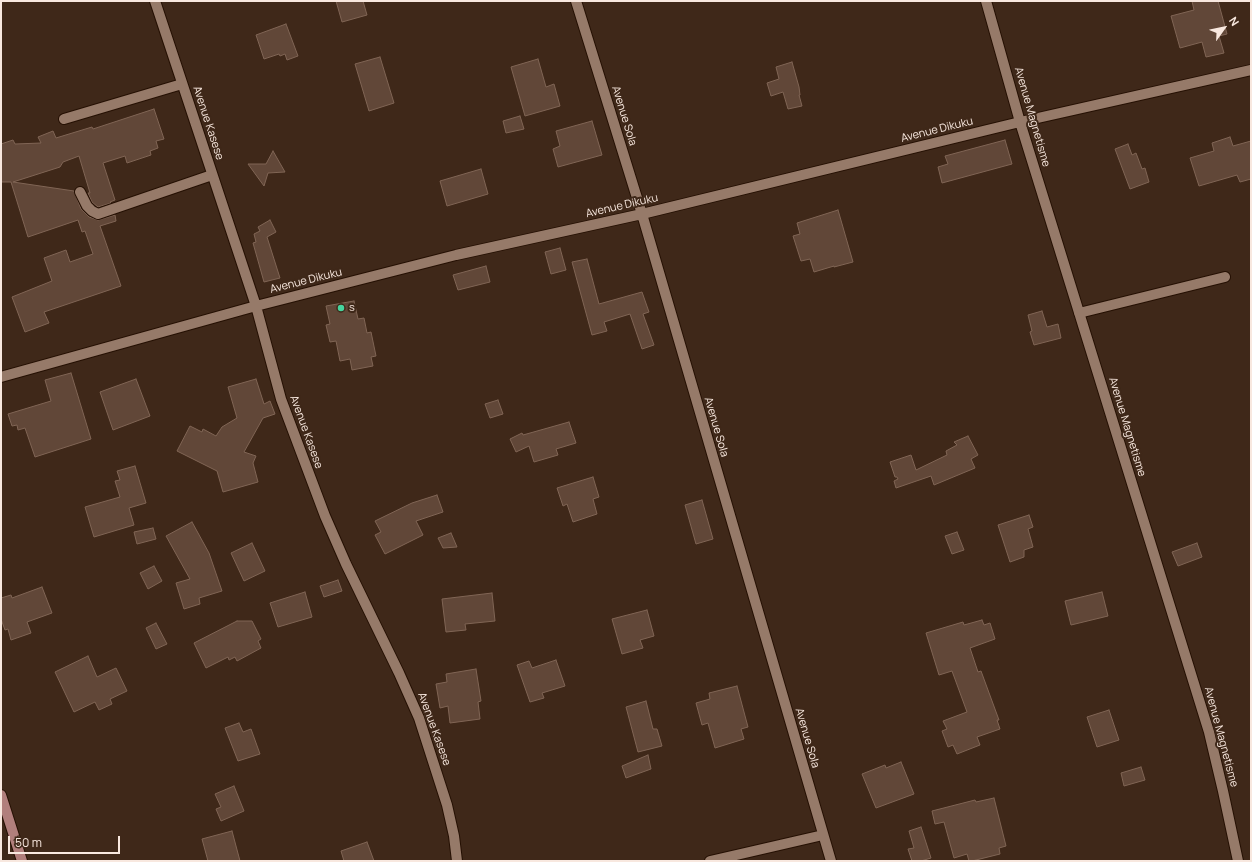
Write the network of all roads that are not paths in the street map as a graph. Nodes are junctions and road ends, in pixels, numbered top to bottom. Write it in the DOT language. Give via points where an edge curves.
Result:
graph roads {
  1 [pos="155,1"];
  2 [pos="576,1"];
  3 [pos="986,1"];
  4 [pos="1251,70"];
  5 [pos="182,84"];
  6 [pos="64,119"];
  7 [pos="1020,122"];
  8 [pos="212,175"];
  9 [pos="80,192"];
  10 [pos="642,214"];
  11 [pos="1225,277"];
  12 [pos="256,306"];
  13 [pos="1079,313"];
  14 [pos="1,377"];
  15 [pos="1,795"];
  16 [pos="823,835"];
  17 [pos="22,861"];
  18 [pos="457,861"];
  19 [pos="710,861"];
  20 [pos="831,861"];
  21 [pos="1238,861"];
  1 -- 5 [label="street, Avenue Kasese"];
  2 -- 10 [label="street, Avenue Sola"];
  3 -- 7 [label="street, Avenue Magnetisme"];
  4 -- 7 [label="street, Avenue Dikuku"];
  5 -- 6 [label="street"];
  5 -- 8 [label="street, Avenue Kasese"];
  7 -- 10 [label="street, Avenue Dikuku"];
  7 -- 13 [label="street, Avenue Magnetisme"];
  8 -- 9 [label="street" via="98,214 87,206"];
  8 -- 12 [label="street, Avenue Kasese"];
  10 -- 12 [label="street, Avenue Dikuku" via="456,256"];
  10 -- 16 [label="street, Avenue Sola"];
  11 -- 13 [label="street"];
  12 -- 14 [label="street, Avenue Dikuku"];
  12 -- 18 [label="street, Avenue Kasese" via="281,399 325,516 419,718 447,805"];
  13 -- 21 [label="street, Avenue Magnetisme" via="1208,732"];
  15 -- 17 [label="main road"];
  16 -- 19 [label="street"];
  16 -- 20 [label="street, Avenue Sola"];
}
